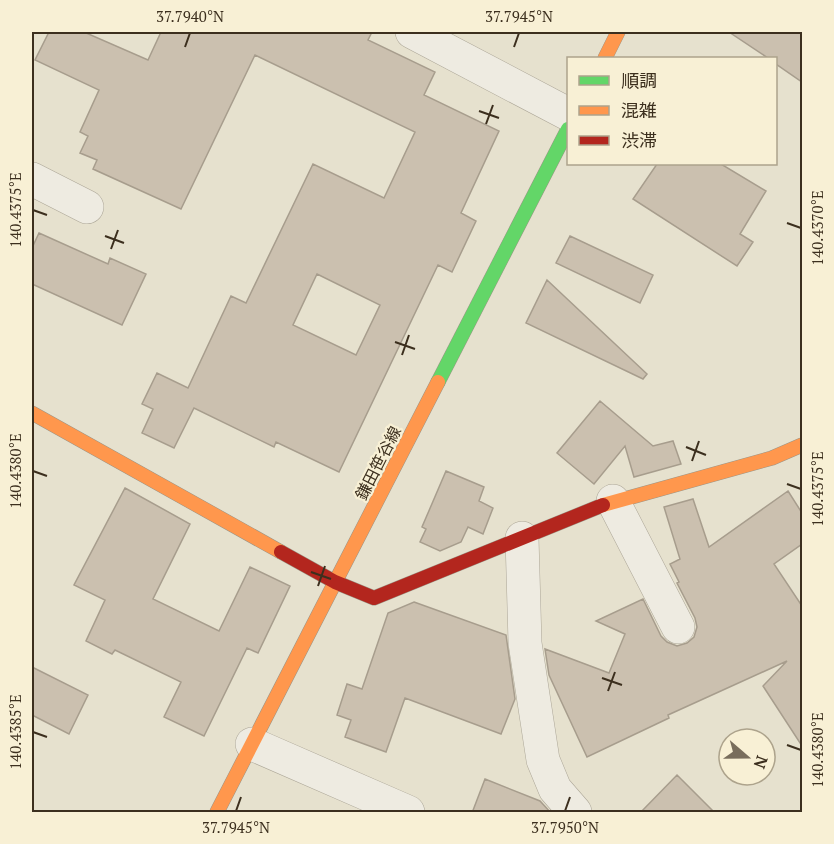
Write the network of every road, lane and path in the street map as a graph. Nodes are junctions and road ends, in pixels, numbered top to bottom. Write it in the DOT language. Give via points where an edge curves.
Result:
graph roads {
  1 [pos="412,32"];
  2 [pos="618,32"];
  3 [pos="606,57"];
  4 [pos="567,113"];
  5 [pos="567,131"];
  6 [pos="32,179"];
  7 [pos="87,207"];
  8 [pos="32,413"];
  9 [pos="802,445"];
  10 [pos="613,501"];
  11 [pos="522,538"];
  12 [pos="335,582"];
  13 [pos="678,627"];
  14 [pos="252,744"];
  15 [pos="558,805"];
  16 [pos="217,813"];
  17 [pos="408,813"];
  1 -- 4 [label="street"];
  2 -- 3 [label="street"];
  5 -- 12 [label="street, 鎌田笹谷線"];
  6 -- 7 [label="street"];
  8 -- 12 [label="street"];
  9 -- 10 [label="street" via="772,458"];
  10 -- 11 [label="street"];
  10 -- 13 [label="street"];
  11 -- 12 [label="street" via="374,598"];
  11 -- 15 [label="street" via="525,643 543,760"];
  12 -- 14 [label="street, 鎌田笹谷線"];
  14 -- 16 [label="street, 鎌田笹谷線"];
  14 -- 17 [label="street"];
}
